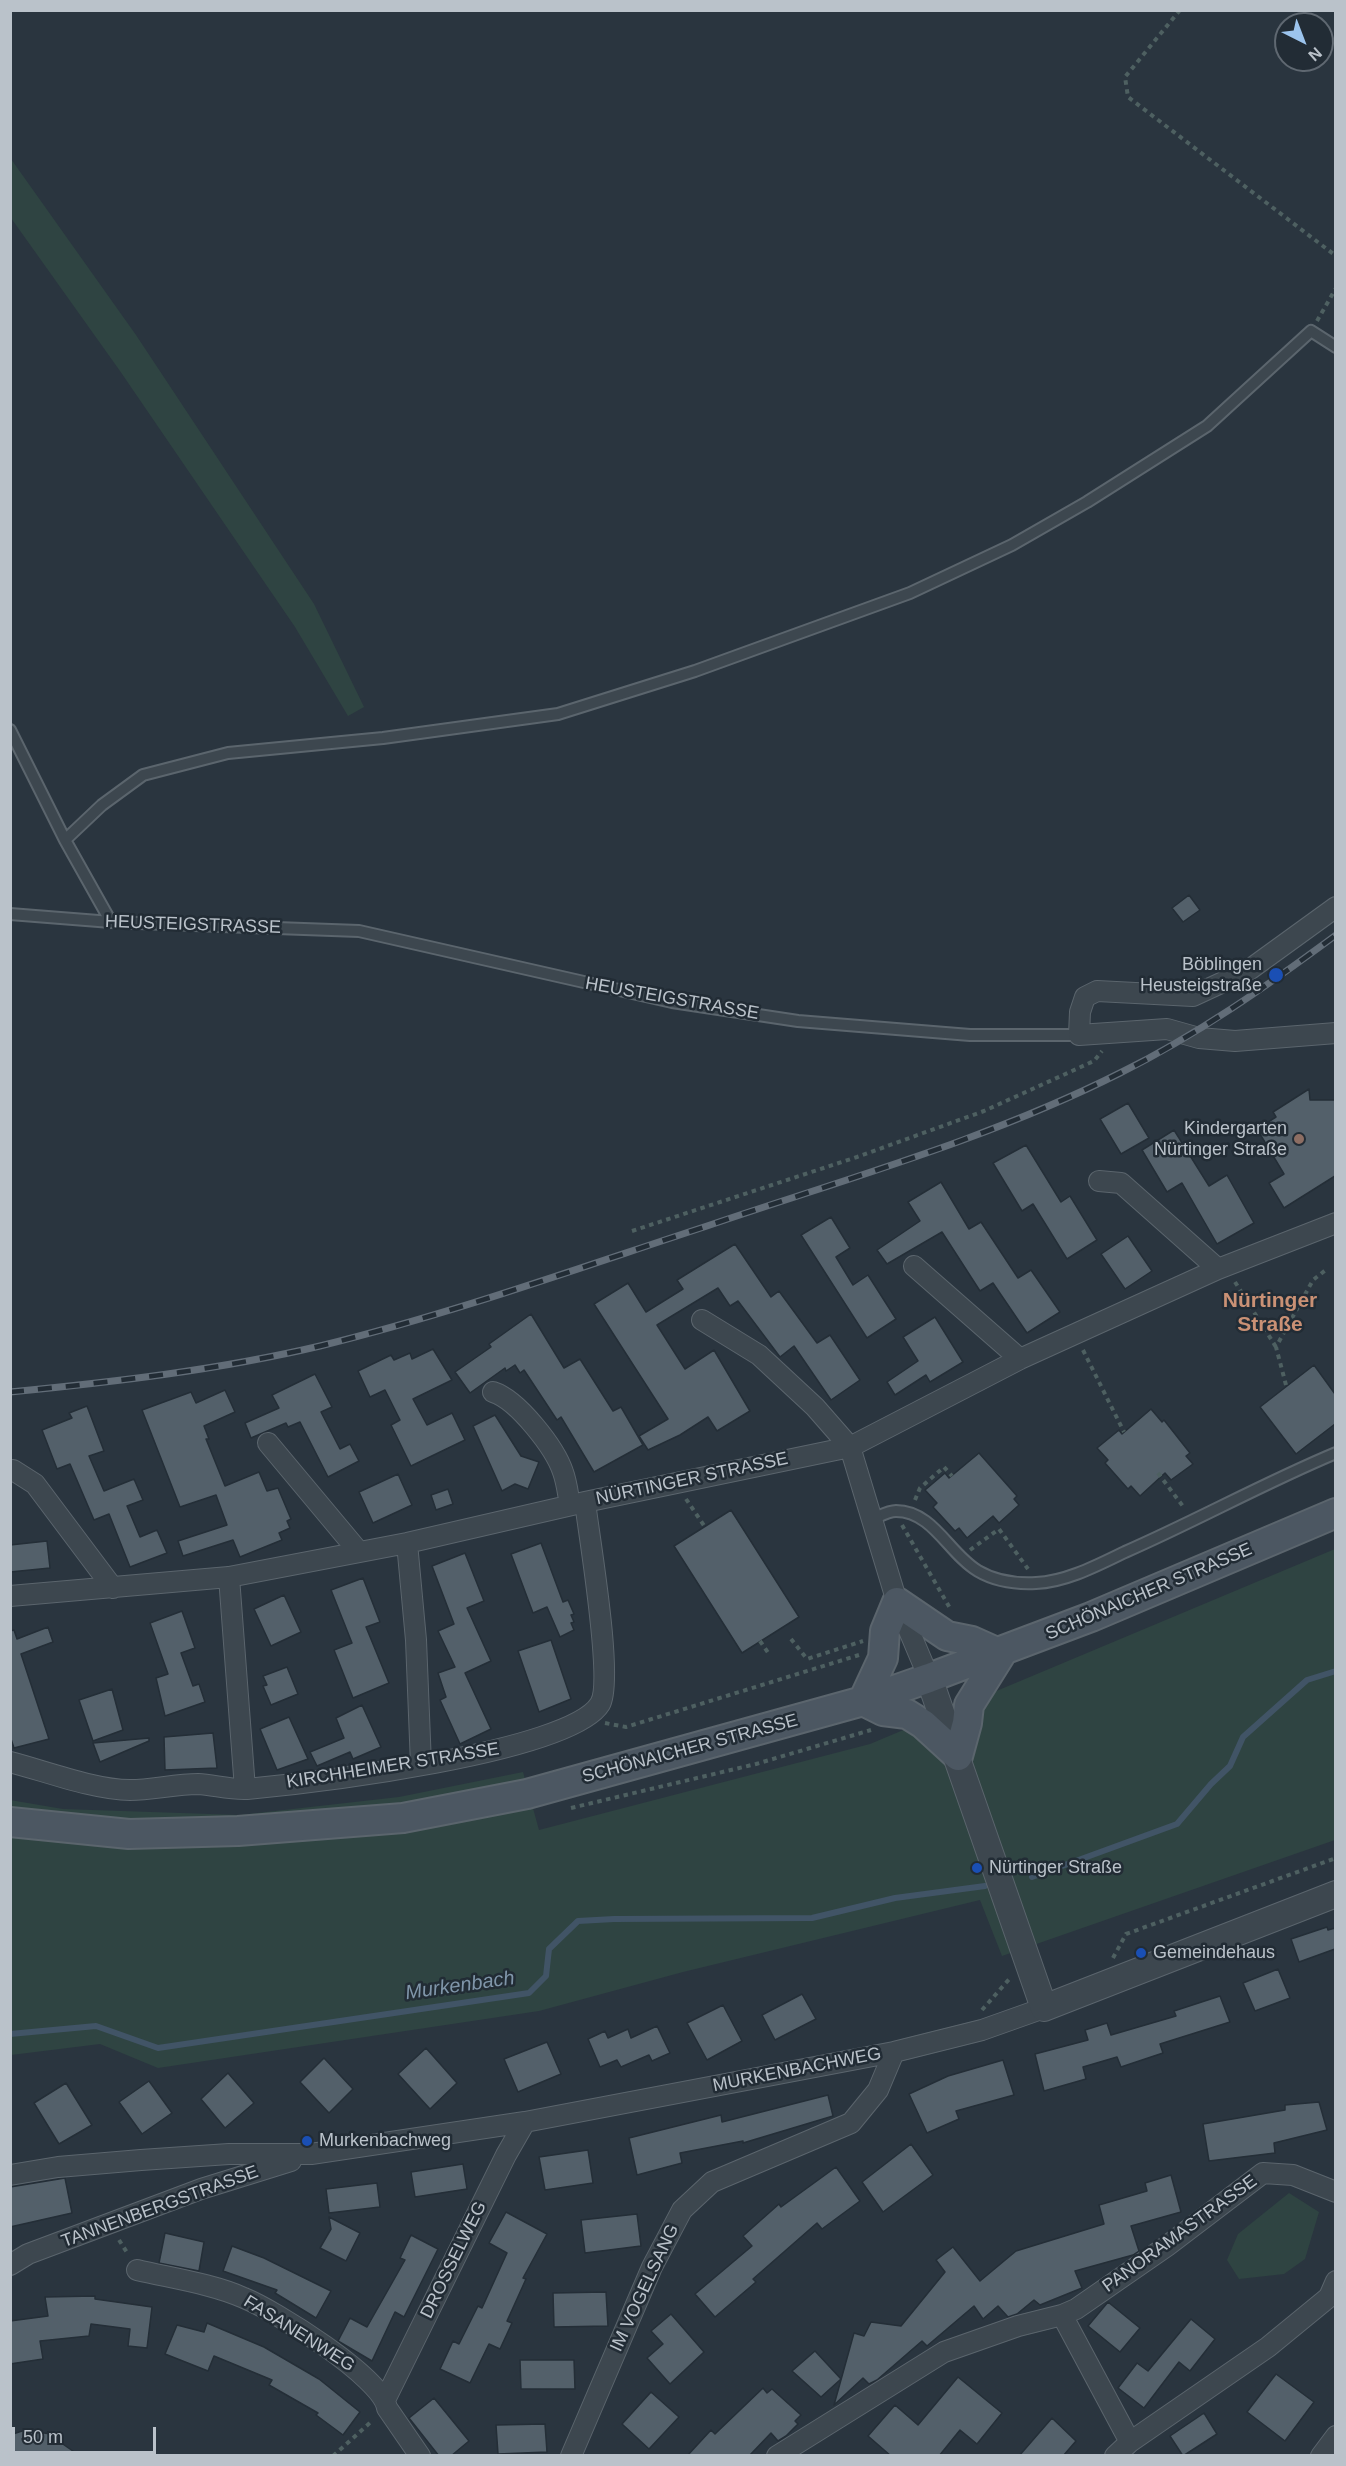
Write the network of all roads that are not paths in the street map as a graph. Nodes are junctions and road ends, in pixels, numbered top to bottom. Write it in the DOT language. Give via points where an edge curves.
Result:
graph roads {
  1 [pos="1335,347"];
  2 [pos="10,730"];
  3 [pos="65,840"];
  4 [pos="1335,907"];
  5 [pos="10,914"];
  6 [pos="111,922"];
  7 [pos="1335,1033"];
  8 [pos="1079,1035"];
  9 [pos="1099,1181"];
  10 [pos="1335,1223"];
  11 [pos="914,1266"];
  12 [pos="1222,1267"];
  13 [pos="702,1320"];
  14 [pos="1020,1359"];
  15 [pos="493,1392"];
  16 [pos="268,1443"];
  17 [pos="850,1447"];
  18 [pos="1335,1453"];
  19 [pos="13,1470"];
  20 [pos="577,1503"];
  21 [pos="1335,1513"];
  22 [pos="870,1520"];
  23 [pos="407,1543"];
  24 [pos="359,1552"];
  25 [pos="229,1577"];
  26 [pos="113,1588"];
  27 [pos="10,1596"];
  28 [pos="897,1602"];
  29 [pos="1000,1654"];
  30 [pos="929,1678"];
  31 [pos="863,1701"];
  32 [pos="958,1756"];
  33 [pos="10,1762"];
  34 [pos="421,1765"];
  35 [pos="245,1789"];
  36 [pos="10,1822"];
  37 [pos="1335,1894"];
  38 [pos="1044,2008"];
  39 [pos="894,2052"];
  40 [pos="525,2122"];
  41 [pos="311,2154"];
  42 [pos="10,2175"];
  43 [pos="1335,2192"];
  44 [pos="10,2265"];
  45 [pos="137,2270"];
  46 [pos="1333,2293"];
  47 [pos="1062,2315"];
  48 [pos="386,2404"];
  49 [pos="1335,2436"];
  50 [pos="1130,2442"];
  51 [pos="420,2456"];
  52 [pos="571,2456"];
  53 [pos="777,2456"];
  54 [pos="1115,2456"];
  55 [pos="1321,2456"];
  1 -- 3 [label="lane" via="1311,331 1197,432 1012,545 910,593 695,671 558,714 382,738 228,753 143,774"];
  2 -- 3 [label="lane"];
  3 -- 6 [label="lane"];
  4 -- 8 [label="street" via="1249,970 1193,996 1097,991 1085,997"];
  5 -- 6 [label="lane, HEUSTEIGSTRASSE"];
  6 -- 8 [label="lane, HEUSTEIGSTRASSE" via="359,931 672,1002 798,1021 970,1035"];
  7 -- 8 [label="street, HEUSTEIGSTRASSE" via="1234,1041 1199,1038 1167,1029"];
  9 -- 12 [label="street" via="1121,1183"];
  10 -- 12 [label="street, NÜRTINGER STRASSE"];
  11 -- 14 [label="street"];
  12 -- 14 [label="street, NÜRTINGER STRASSE"];
  13 -- 17 [label="street" via="759,1355 815,1407"];
  14 -- 17 [label="street, NÜRTINGER STRASSE"];
  15 -- 20 [label="street" via="519,1408 547,1444"];
  16 -- 24 [label="street"];
  17 -- 20 [label="street, NÜRTINGER STRASSE"];
  17 -- 22 [label="street"];
  18 -- 22 [label="lane" via="1195,1522 1066,1577 1037,1583 994,1579 977,1570 924,1518 896,1511"];
  19 -- 26 [label="street" via="35,1484"];
  20 -- 23 [label="street, NÜRTINGER STRASSE"];
  20 -- 34 [label="street, KIRCHHEIMER STRASSE" via="604,1665 600,1705 584,1719 536,1741"];
  21 -- 29 [label="main road, SCHÖNAICHER STRASSE"];
  22 -- 28 [label="street"];
  23 -- 24 [label="street, NÜRTINGER STRASSE"];
  23 -- 34 [label="street"];
  24 -- 25 [label="street, NÜRTINGER STRASSE"];
  25 -- 26 [label="street, NÜRTINGER STRASSE"];
  25 -- 35 [label="street"];
  26 -- 27 [label="street, NÜRTINGER STRASSE"];
  28 -- 29 [label="main road" via="947,1636 972,1641"];
  28 -- 30 [label="street"];
  28 -- 31 [label="main road"];
  29 -- 30 [label="main road, SCHÖNAICHER STRASSE"];
  29 -- 32 [label="main road" via="969,1705"];
  30 -- 31 [label="main road, SCHÖNAICHER STRASSE"];
  30 -- 32 [label="street"];
  31 -- 32 [label="main road" via="883,1711 907,1714"];
  31 -- 36 [label="main road, SCHÖNAICHER STRASSE" via="527,1794 403,1818 238,1831 129,1834"];
  32 -- 38 [label="street"];
  33 -- 35 [label="street, KIRCHHEIMER STRASSE" via="110,1788 197,1784"];
  34 -- 35 [label="street, KIRCHHEIMER STRASSE"];
  37 -- 38 [label="street, MURKENBACHWEG"];
  38 -- 39 [label="street, MURKENBACHWEG" via="982,2030"];
  39 -- 40 [label="street, MURKENBACHWEG"];
  39 -- 52 [label="street, IM VOGELSANG" via="878,2090 851,2123 712,2182 682,2210 652,2266"];
  40 -- 41 [label="street, MURKENBACHWEG"];
  40 -- 48 [label="street, DROSSELWEG"];
  41 -- 42 [label="street, MURKENBACHWEG" via="141,2160"];
  41 -- 44 [label="street, TANNENBERGSTRASSE" via="201,2189 28,2254"];
  43 -- 47 [label="street, PANORAMASTRASSE" via="1293,2175 1263,2173 1167,2246"];
  45 -- 48 [label="street, FASANENWEG" via="244,2298 302,2331 367,2377"];
  46 -- 50 [label="street" via="1268,2347"];
  47 -- 50 [label="street"];
  47 -- 53 [label="street, PANORAMASTRASSE" via="944,2352"];
  48 -- 51 [label="street, FASANENWEG"];
  49 -- 55 [label="street"];
  50 -- 54 [label="street"];
}
